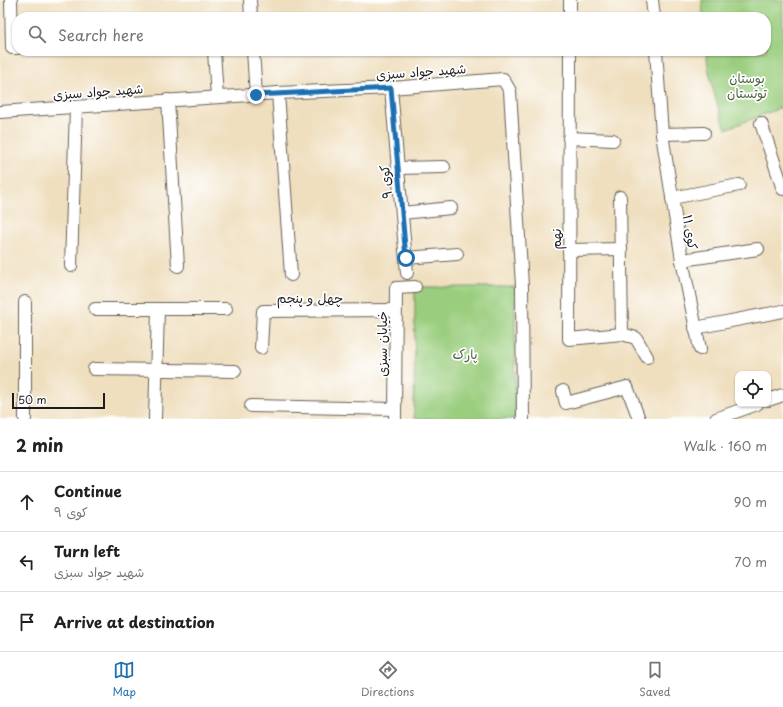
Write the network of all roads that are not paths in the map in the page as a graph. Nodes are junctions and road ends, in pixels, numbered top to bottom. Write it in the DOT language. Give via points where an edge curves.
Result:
graph roads {
  1 [pos="11,0"];
  2 [pos="250,0"];
  3 [pos="570,0"];
  4 [pos="652,0"];
  5 [pos="251,12"];
  6 [pos="570,12"];
  7 [pos="653,12"];
  8 [pos="12,16"];
  9 [pos="214,56"];
  10 [pos="253,56"];
  11 [pos="570,56"];
  12 [pos="656,56"];
  13 [pos="391,88"];
  14 [pos="278,93"];
  15 [pos="256,95"];
  16 [pos="217,97"];
  17 [pos="168,100"];
  18 [pos="76,108"];
  19 [pos="0,112"];
  20 [pos="760,123"];
  21 [pos="704,133"];
  22 [pos="662,134"];
  23 [pos="570,138"];
  24 [pos="613,140"];
  25 [pos="444,167"];
  26 [pos="398,168"];
  27 [pos="739,185"];
  28 [pos="783,189"];
  29 [pos="620,197"];
  30 [pos="672,198"];
  31 [pos="451,208"];
  32 [pos="402,213"];
  33 [pos="621,249"];
  34 [pos="570,250"];
  35 [pos="758,250"];
  36 [pos="457,254"];
  37 [pos="406,258"];
  38 [pos="682,260"];
  39 [pos="72,266"];
  40 [pos="178,266"];
  41 [pos="407,273"];
  42 [pos="291,275"];
  43 [pos="415,287"];
  44 [pos="24,302"];
  45 [pos="158,309"];
  46 [pos="226,309"];
  47 [pos="95,310"];
  48 [pos="395,310"];
  49 [pos="783,311"];
  50 [pos="695,328"];
  51 [pos="622,334"];
  52 [pos="262,348"];
  53 [pos="700,349"];
  54 [pos="647,357"];
  55 [pos="94,369"];
  56 [pos="156,370"];
  57 [pos="235,371"];
  58 [pos="563,391"];
  59 [pos="783,395"];
  60 [pos="771,399"];
  61 [pos="250,406"];
  62 [pos="749,407"];
  63 [pos="395,414"];
  64 [pos="25,419"];
  65 [pos="155,419"];
  66 [pos="523,419"];
  67 [pos="639,419"];
  68 [pos="716,419"];
  1 -- 8 [label="street"];
  2 -- 5 [label="street"];
  3 -- 6 [label="street"];
  4 -- 7 [label="street"];
  9 -- 16 [label="street"];
  10 -- 15 [label="street"];
  11 -- 23 [label="street, نهم"];
  12 -- 22 [label="street, کوی ۱۱"];
  13 -- 14 [label="street, شهید جواد سبزی"];
  13 -- 26 [label="street, کوی ۹"];
  13 -- 66 [label="street, شهید جواد سبزی" via="503,79 510,91 522,286"];
  14 -- 15 [label="street, شهید جواد سبزی"];
  14 -- 42 [label="street"];
  15 -- 16 [label="street, شهید جواد سبزی"];
  16 -- 17 [label="street, شهید جواد سبزی"];
  17 -- 18 [label="street, شهید جواد سبزی"];
  17 -- 40 [label="street"];
  18 -- 19 [label="street, شهید جواد سبزی"];
  18 -- 39 [label="street"];
  20 -- 28 [label="street"];
  21 -- 22 [label="street"];
  22 -- 30 [label="street, کوی ۱۱"];
  23 -- 24 [label="street"];
  23 -- 34 [label="street, نهم"];
  25 -- 26 [label="street"];
  26 -- 32 [label="street, کوی ۹"];
  27 -- 30 [label="street"];
  29 -- 33 [label="street"];
  30 -- 38 [label="street, کوی ۱۱"];
  31 -- 32 [label="street"];
  32 -- 37 [label="street, کوی ۹"];
  33 -- 34 [label="street"];
  33 -- 51 [label="street"];
  34 -- 51 [label="street, نهم" via="570,339"];
  35 -- 38 [label="street"];
  36 -- 37 [label="street"];
  37 -- 41 [label="street, کوی ۹"];
  38 -- 50 [label="street, کوی ۱۱"];
  43 -- 48 [label="street, خیابان سبزی" via="396,288"];
  44 -- 64 [label="street"];
  45 -- 46 [label="street"];
  45 -- 47 [label="street"];
  45 -- 56 [label="street"];
  48 -- 52 [label="street, چهل و پنجم" via="263,311"];
  48 -- 63 [label="street, خیابان سبزی"];
  49 -- 50 [label="street"];
  50 -- 53 [label="street, کوی ۱۱"];
  51 -- 54 [label="street" via="636,338"];
  55 -- 56 [label="street"];
  56 -- 57 [label="street"];
  56 -- 65 [label="street"];
  58 -- 67 [label="street" via="566,403 627,387"];
  59 -- 60 [label="street"];
  61 -- 63 [label="street"];
  62 -- 68 [label="street"];
}
